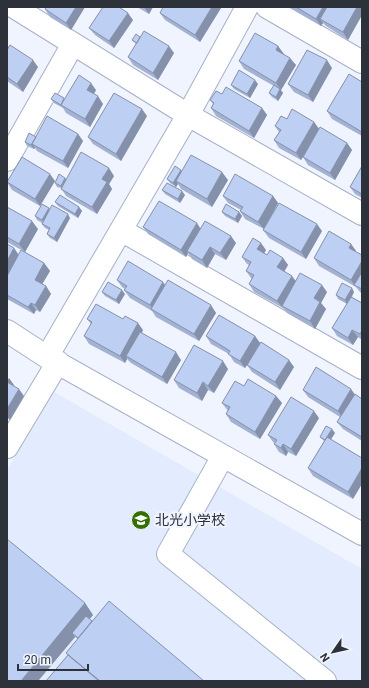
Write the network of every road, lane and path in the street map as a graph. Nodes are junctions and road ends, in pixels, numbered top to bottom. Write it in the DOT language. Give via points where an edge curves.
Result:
graph roads {
  1 [pos="14,7"];
  2 [pos="247,7"];
  3 [pos="267,7"];
  4 [pos="74,44"];
  5 [pos="362,62"];
  6 [pos="188,115"];
  7 [pos="7,159"];
  8 [pos="362,214"];
  9 [pos="121,230"];
  10 [pos="7,332"];
  11 [pos="52,360"];
  12 [pos="362,368"];
  13 [pos="7,447"];
  14 [pos="223,456"];
  15 [pos="361,530"];
  16 [pos="325,681"];
  1 -- 4 [label="street"];
  2 -- 6 [label="street"];
  3 -- 5 [label="street"];
  4 -- 6 [label="street"];
  4 -- 7 [label="street"];
  6 -- 8 [label="street"];
  6 -- 9 [label="street"];
  9 -- 11 [label="street"];
  9 -- 12 [label="street"];
  10 -- 11 [label="street"];
  11 -- 13 [label="street"];
  11 -- 14 [label="street"];
  14 -- 15 [label="street"];
  14 -- 16 [label="street" via="168,554"];
}
